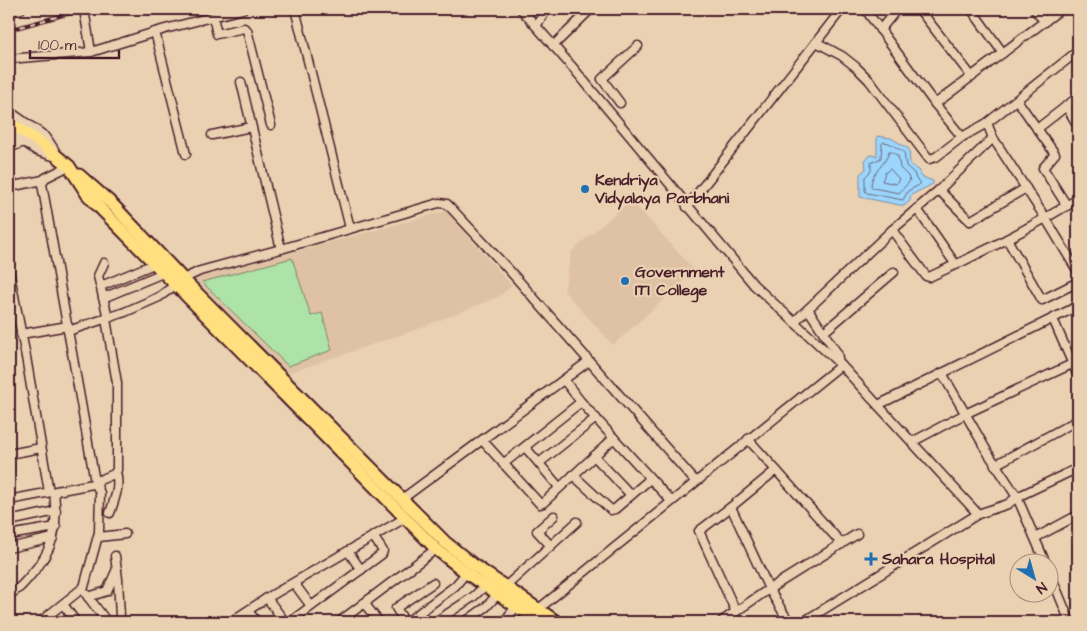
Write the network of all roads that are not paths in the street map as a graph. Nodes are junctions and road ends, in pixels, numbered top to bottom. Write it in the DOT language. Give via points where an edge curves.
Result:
graph roads {
  1 [pos="84,9"];
  2 [pos="243,9"];
  3 [pos="295,9"];
  4 [pos="521,9"];
  5 [pos="547,9"];
  6 [pos="591,9"];
  7 [pos="865,9"];
  8 [pos="897,9"];
  9 [pos="919,9"];
  10 [pos="971,9"];
  11 [pos="1034,9"];
  12 [pos="1061,9"];
  13 [pos="838,11"];
  14 [pos="213,17"];
  15 [pos="1044,22"];
  16 [pos="536,26"];
  17 [pos="880,30"];
  18 [pos="155,32"];
  19 [pos="816,42"];
  20 [pos="553,46"];
  21 [pos="638,46"];
  22 [pos="1078,51"];
  23 [pos="91,52"];
  24 [pos="1003,53"];
  25 [pos="9,60"];
  26 [pos="972,76"];
  27 [pos="241,82"];
  28 [pos="609,88"];
  29 [pos="1078,97"];
  30 [pos="597,98"];
  31 [pos="1016,100"];
  32 [pos="620,102"];
  33 [pos="935,104"];
  34 [pos="1066,106"];
  35 [pos="9,110"];
  36 [pos="9,122"];
  37 [pos="987,123"];
  38 [pos="271,125"];
  39 [pos="1078,126"];
  40 [pos="251,127"];
  41 [pos="1037,129"];
  42 [pos="9,132"];
  43 [pos="212,135"];
  44 [pos="962,137"];
  45 [pos="993,138"];
  46 [pos="24,142"];
  47 [pos="9,148"];
  48 [pos="186,154"];
  49 [pos="67,165"];
  50 [pos="43,180"];
  51 [pos="9,187"];
  52 [pos="1026,188"];
  53 [pos="939,190"];
  54 [pos="1078,199"];
  55 [pos="1067,206"];
  56 [pos="687,207"];
  57 [pos="917,209"];
  58 [pos="1046,219"];
  59 [pos="350,228"];
  60 [pos="892,230"];
  61 [pos="1007,239"];
  62 [pos="281,250"];
  63 [pos="104,263"];
  64 [pos="154,264"];
  65 [pos="956,265"];
  66 [pos="1077,268"];
  67 [pos="9,270"];
  68 [pos="894,272"];
  69 [pos="163,273"];
  70 [pos="1078,282"];
  71 [pos="179,283"];
  72 [pos="101,286"];
  73 [pos="103,298"];
  74 [pos="1078,306"];
  75 [pos="808,309"];
  76 [pos="107,318"];
  77 [pos="1053,319"];
  78 [pos="794,322"];
  79 [pos="68,328"];
  80 [pos="824,332"];
  81 [pos="21,334"];
  82 [pos="590,360"];
  83 [pos="840,364"];
  84 [pos="1072,364"];
  85 [pos="942,373"];
  86 [pos="1078,376"];
  87 [pos="564,380"];
  88 [pos="581,402"];
  89 [pos="878,405"];
  90 [pos="965,414"];
  91 [pos="596,418"];
  92 [pos="1078,420"];
  93 [pos="614,438"];
  94 [pos="748,439"];
  95 [pos="483,441"];
  96 [pos="912,442"];
  97 [pos="525,447"];
  98 [pos="41,448"];
  99 [pos="9,454"];
  100 [pos="594,456"];
  101 [pos="538,463"];
  102 [pos="503,464"];
  103 [pos="995,465"];
  104 [pos="1078,468"];
  105 [pos="776,470"];
  106 [pos="116,472"];
  107 [pos="573,474"];
  108 [pos="650,479"];
  109 [pos="95,482"];
  110 [pos="695,482"];
  111 [pos="559,487"];
  112 [pos="51,492"];
  113 [pos="630,495"];
  114 [pos="1017,497"];
  115 [pos="9,500"];
  116 [pos="671,501"];
  117 [pos="731,507"];
  118 [pos="403,508"];
  119 [pos="56,512"];
  120 [pos="110,512"];
  121 [pos="978,514"];
  122 [pos="1078,515"];
  123 [pos="554,516"];
  124 [pos="9,521"];
  125 [pos="577,522"];
  126 [pos="56,527"];
  127 [pos="9,534"];
  128 [pos="125,534"];
  129 [pos="858,534"];
  130 [pos="373,536"];
  131 [pos="98,537"];
  132 [pos="53,538"];
  133 [pos="1035,538"];
  134 [pos="842,544"];
  135 [pos="551,546"];
  136 [pos="9,548"];
  137 [pos="436,549"];
  138 [pos="348,551"];
  139 [pos="1042,554"];
  140 [pos="115,556"];
  141 [pos="117,569"];
  142 [pos="360,570"];
  143 [pos="466,573"];
  144 [pos="294,583"];
  145 [pos="433,583"];
  146 [pos="485,586"];
  147 [pos="769,589"];
  148 [pos="82,590"];
  149 [pos="502,591"];
  150 [pos="9,594"];
  151 [pos="88,597"];
  152 [pos="267,598"];
  153 [pos="1060,598"];
  154 [pos="364,603"];
  155 [pos="519,603"];
  156 [pos="63,604"];
  157 [pos="312,606"];
  158 [pos="248,611"];
  159 [pos="736,612"];
  160 [pos="536,616"];
  161 [pos="349,619"];
  162 [pos="722,621"];
  163 [pos="40,622"];
  164 [pos="76,622"];
  165 [pos="107,622"];
  166 [pos="230,622"];
  167 [pos="257,622"];
  168 [pos="285,622"];
  169 [pos="290,622"];
  170 [pos="339,622"];
  171 [pos="378,622"];
  172 [pos="406,622"];
  173 [pos="435,622"];
  174 [pos="465,622"];
  175 [pos="504,622"];
  176 [pos="557,622"];
  177 [pos="789,622"];
  178 [pos="803,622"];
  179 [pos="1070,622"];
  1 -- 23 [label="street"];
  2 -- 14 [label="street"];
  3 -- 59 [label="street"];
  4 -- 16 [label="street"];
  5 -- 16 [label="street"];
  6 -- 20 [label="street"];
  7 -- 17 [label="street"];
  8 -- 17 [label="street"];
  9 -- 26 [label="street"];
  10 -- 24 [label="street"];
  11 -- 15 [label="street"];
  12 -- 15 [label="street"];
  13 -- 19 [label="street"];
  14 -- 18 [label="street"];
  14 -- 38 [label="street" via="217,34 247,30"];
  15 -- 24 [label="street"];
  16 -- 20 [label="street"];
  17 -- 33 [label="street"];
  18 -- 23 [label="street"];
  18 -- 48 [label="street"];
  19 -- 44 [label="street" via="856,67 929,159"];
  19 -- 56 [label="street"];
  20 -- 30 [label="street"];
  21 -- 28 [label="street" via="603,78"];
  22 -- 31 [label="street"];
  23 -- 25 [label="street"];
  24 -- 26 [label="street"];
  26 -- 33 [label="street"];
  27 -- 40 [label="street"];
  28 -- 30 [label="street"];
  28 -- 32 [label="street"];
  29 -- 34 [label="street"];
  30 -- 56 [label="street"];
  31 -- 37 [label="street"];
  31 -- 41 [label="street"];
  33 -- 44 [label="street"];
  34 -- 39 [label="street"];
  34 -- 41 [label="street"];
  35 -- 49 [label="street" via="46,137"];
  36 -- 49 [label="highway"];
  37 -- 44 [label="street"];
  37 -- 45 [label="street"];
  40 -- 43 [label="street"];
  40 -- 62 [label="street"];
  41 -- 55 [label="street" via="1055,154 1043,169"];
  42 -- 46 [label="street"];
  45 -- 52 [label="street"];
  45 -- 53 [label="street"];
  46 -- 47 [label="street"];
  46 -- 49 [label="street"];
  49 -- 50 [label="street"];
  49 -- 64 [label="highway" via="87,194"];
  49 -- 71 [label="highway" via="112,204"];
  50 -- 51 [label="street"];
  50 -- 79 [label="street"];
  52 -- 53 [label="street" via="970,221"];
  52 -- 58 [label="street"];
  53 -- 57 [label="street"];
  54 -- 55 [label="street"];
  55 -- 58 [label="street"];
  56 -- 78 [label="street" via="754,285"];
  57 -- 60 [label="street"];
  57 -- 65 [label="street"];
  58 -- 61 [label="street"];
  58 -- 66 [label="street"];
  59 -- 62 [label="street"];
  59 -- 82 [label="street" via="439,203 447,204"];
  60 -- 65 [label="street" via="927,277"];
  60 -- 75 [label="street"];
  61 -- 65 [label="street"];
  61 -- 70 [label="street" via="1042,300"];
  62 -- 71 [label="street" via="200,271"];
  63 -- 72 [label="street" via="98,274"];
  64 -- 69 [label="highway"];
  64 -- 72 [label="street"];
  67 -- 81 [label="street"];
  68 -- 80 [label="street"];
  69 -- 71 [label="highway"];
  69 -- 73 [label="street"];
  71 -- 76 [label="street" via="159,297"];
  71 -- 118 [label="highway"];
  72 -- 73 [label="street"];
  73 -- 76 [label="street"];
  74 -- 77 [label="street"];
  75 -- 78 [label="street"];
  75 -- 80 [label="street"];
  76 -- 79 [label="street"];
  76 -- 106 [label="street" via="117,383"];
  77 -- 84 [label="street"];
  77 -- 85 [label="street"];
  78 -- 83 [label="street"];
  79 -- 81 [label="street"];
  79 -- 109 [label="street"];
  80 -- 83 [label="street"];
  81 -- 98 [label="street"];
  82 -- 87 [label="street"];
  82 -- 110 [label="street"];
  83 -- 89 [label="street"];
  83 -- 94 [label="street"];
  84 -- 86 [label="street"];
  84 -- 90 [label="street"];
  85 -- 89 [label="street"];
  85 -- 90 [label="street"];
  87 -- 88 [label="street"];
  87 -- 95 [label="street"];
  88 -- 91 [label="street"];
  88 -- 97 [label="street"];
  89 -- 96 [label="street"];
  90 -- 96 [label="street"];
  90 -- 103 [label="street"];
  91 -- 93 [label="street"];
  91 -- 101 [label="street"];
  92 -- 103 [label="street"];
  93 -- 100 [label="street"];
  93 -- 108 [label="street"];
  94 -- 105 [label="street"];
  94 -- 110 [label="street"];
  95 -- 102 [label="street"];
  95 -- 118 [label="street"];
  96 -- 121 [label="street"];
  97 -- 101 [label="street"];
  97 -- 102 [label="street"];
  98 -- 99 [label="street"];
  98 -- 112 [label="street"];
  100 -- 107 [label="street"];
  100 -- 113 [label="street"];
  101 -- 111 [label="street"];
  102 -- 111 [label="street" via="537,503 542,503"];
  103 -- 114 [label="street"];
  104 -- 114 [label="street"];
  105 -- 117 [label="street"];
  105 -- 134 [label="street"];
  106 -- 109 [label="street"];
  106 -- 120 [label="street" via="118,490"];
  107 -- 111 [label="street"];
  107 -- 113 [label="street" via="609,509 615,509"];
  108 -- 113 [label="street"];
  108 -- 116 [label="street"];
  109 -- 112 [label="street"];
  109 -- 131 [label="street" via="100,493"];
  110 -- 116 [label="street"];
  112 -- 115 [label="street"];
  112 -- 119 [label="street"];
  114 -- 121 [label="street" via="1008,504"];
  114 -- 133 [label="street"];
  116 -- 160 [label="street"];
  117 -- 147 [label="street"];
  117 -- 159 [label="street" via="699,531"];
  118 -- 130 [label="street"];
  118 -- 137 [label="highway"];
  118 -- 149 [label="highway"];
  119 -- 124 [label="street"];
  119 -- 126 [label="street"];
  121 -- 178 [label="street"];
  122 -- 133 [label="street"];
  123 -- 135 [label="street" via="537,531"];
  125 -- 135 [label="street"];
  126 -- 127 [label="street"];
  126 -- 132 [label="street"];
  128 -- 131 [label="street"];
  129 -- 134 [label="street"];
  130 -- 138 [label="street"];
  130 -- 142 [label="street" via="383,552"];
  131 -- 148 [label="street"];
  132 -- 136 [label="street"];
  132 -- 150 [label="street" via="47,554 33,573 22,586"];
  133 -- 139 [label="street"];
  134 -- 147 [label="street"];
  135 -- 149 [label="street"];
  137 -- 143 [label="highway"];
  137 -- 154 [label="street"];
  138 -- 142 [label="street"];
  138 -- 144 [label="street"];
  140 -- 141 [label="street"];
  141 -- 151 [label="street" via="107,590"];
  141 -- 165 [label="street" via="120,617 117,621"];
  142 -- 157 [label="street"];
  143 -- 146 [label="highway"];
  143 -- 172 [label="street" via="455,586"];
  144 -- 152 [label="street"];
  144 -- 157 [label="street"];
  145 -- 172 [label="street" via="396,608"];
  146 -- 149 [label="highway"];
  146 -- 173 [label="street"];
  147 -- 159 [label="street"];
  147 -- 177 [label="street"];
  148 -- 151 [label="street"];
  148 -- 156 [label="street"];
  149 -- 155 [label="highway"];
  149 -- 174 [label="street" via="486,608"];
  151 -- 165 [label="street"];
  152 -- 158 [label="street"];
  152 -- 168 [label="street"];
  153 -- 179 [label="street"];
  154 -- 161 [label="street"];
  154 -- 171 [label="street"];
  155 -- 160 [label="highway"];
  155 -- 175 [label="street"];
  156 -- 163 [label="street"];
  156 -- 164 [label="street"];
  157 -- 169 [label="street"];
  158 -- 166 [label="street"];
  158 -- 167 [label="street"];
  159 -- 162 [label="street"];
  160 -- 176 [label="highway"];
  161 -- 170 [label="street"];
}
